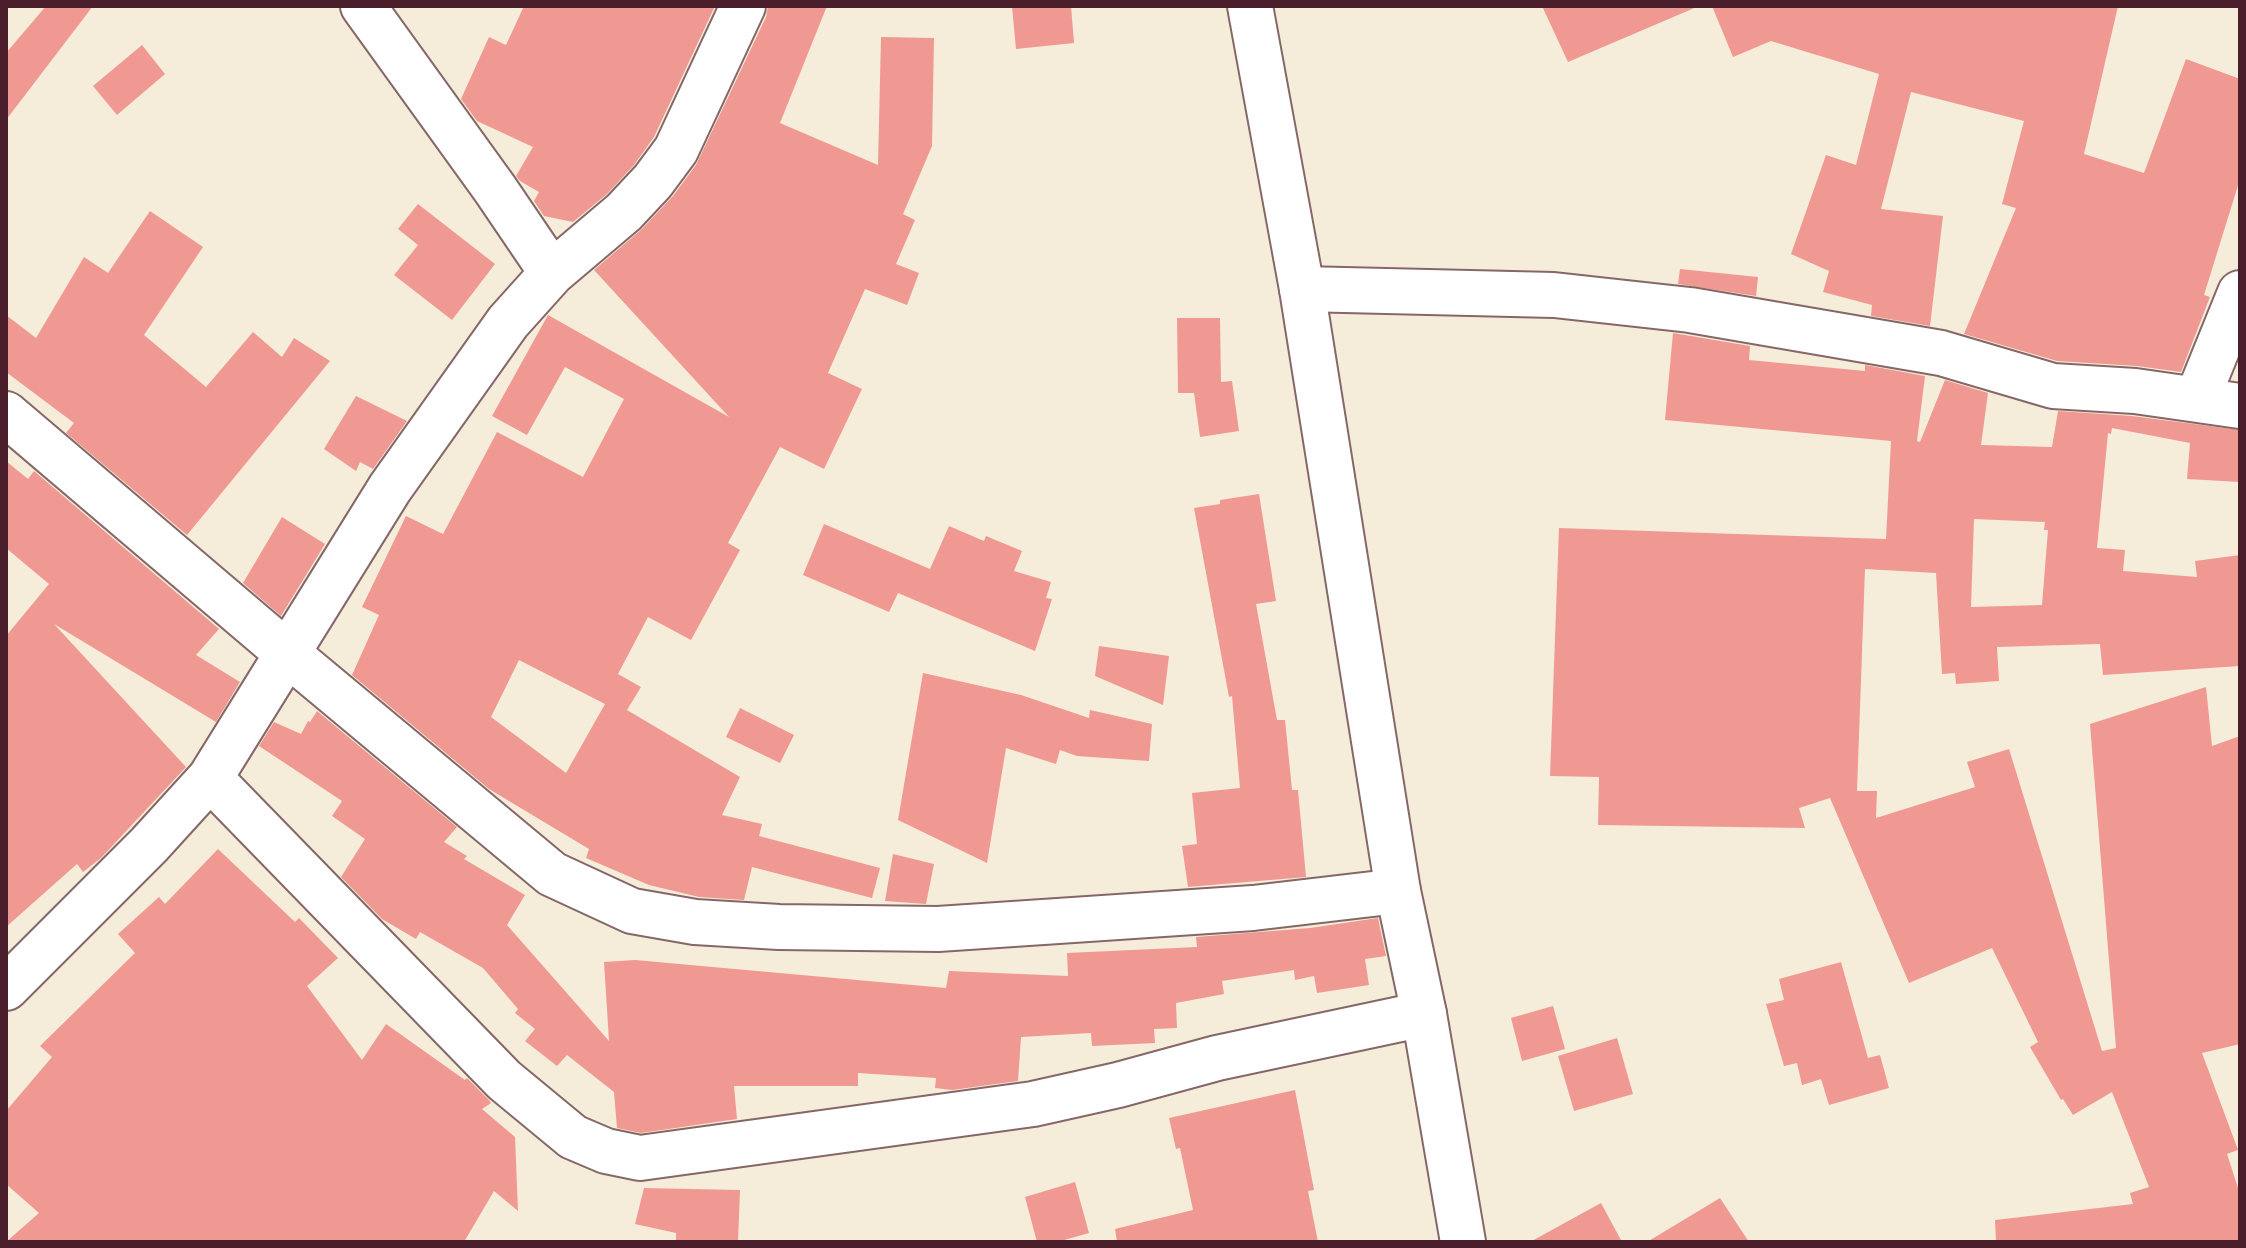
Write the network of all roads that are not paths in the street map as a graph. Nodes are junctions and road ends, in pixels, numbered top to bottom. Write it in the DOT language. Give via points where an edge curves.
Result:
graph roads {
  1 [pos="363,6"];
  2 [pos="743,6"];
  3 [pos="1250,6"];
  4 [pos="552,273"];
  5 [pos="1302,289"];
  6 [pos="2240,293"];
  7 [pos="2197,399"];
  8 [pos="2240,406"];
  9 [pos="6,414"];
  10 [pos="288,654"];
  11 [pos="210,778"];
  12 [pos="1398,891"];
  13 [pos="6,988"];
  14 [pos="1424,1014"];
  15 [pos="1463,1242"];
  1 -- 4 [label="street"];
  2 -- 4 [label="street" via="676,150 624,212"];
  3 -- 5 [label="street"];
  4 -- 10 [label="street" via="508,322 390,488"];
  5 -- 7 [label="street" via="1554,295 1690,310 1941,353 2053,386"];
  5 -- 12 [label="street"];
  6 -- 7 [label="street"];
  7 -- 8 [label="street"];
  9 -- 10 [label="street"];
  10 -- 11 [label="street"];
  10 -- 12 [label="street" via="552,874 632,911 709,923 938,929 1253,908"];
  11 -- 13 [label="street"];
  11 -- 14 [label="street" via="504,1080 573,1137 640,1158 1033,1104"];
  12 -- 14 [label="street"];
  14 -- 15 [label="street"];
}
